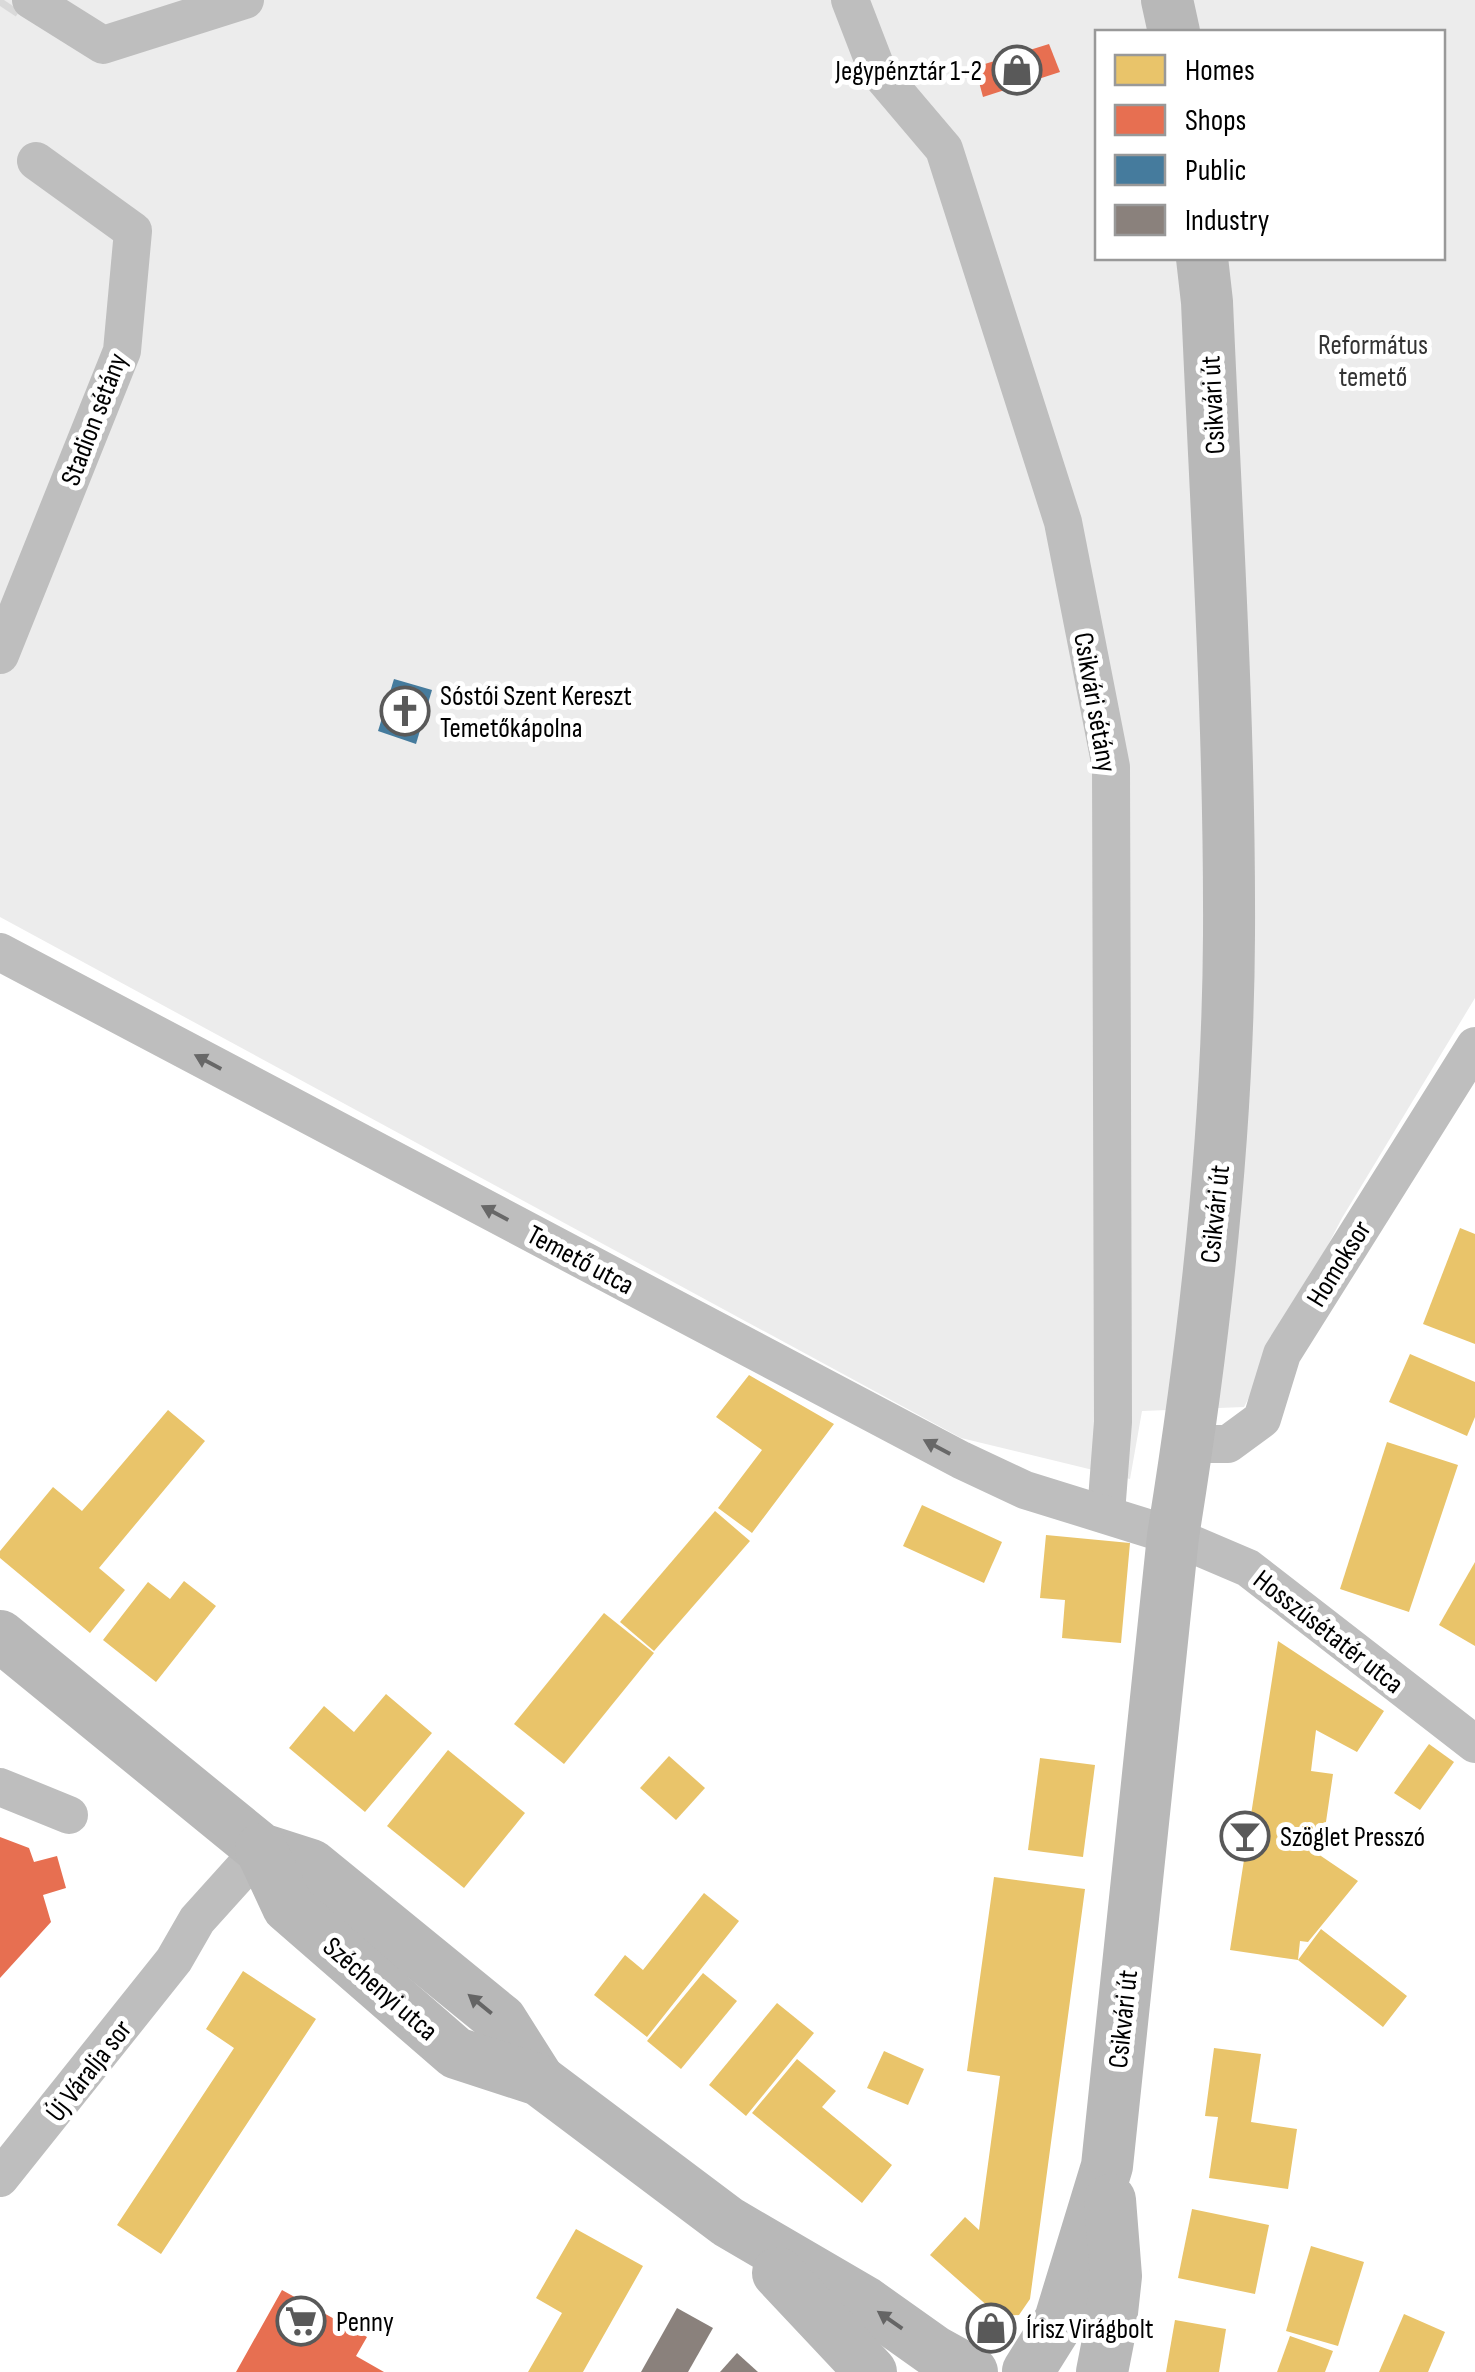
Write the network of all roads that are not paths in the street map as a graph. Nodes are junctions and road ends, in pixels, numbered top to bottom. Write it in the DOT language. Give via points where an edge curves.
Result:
graph roads {
  1 [pos="31,0"];
  2 [pos="245,0"];
  3 [pos="850,0"];
  4 [pos="1167,0"];
  5 [pos="1174,30"];
  6 [pos="36,161"];
  7 [pos="1202,260"];
  8 [pos="0,655"];
  9 [pos="0,952"];
  10 [pos="1475,1046"];
  11 [pos="1188,1444"];
  12 [pos="1106,1513"];
  13 [pos="1174,1536"];
  14 [pos="0,1636"];
  15 [pos="1475,1744"];
  16 [pos="0,1787"];
  17 [pos="69,1816"];
  18 [pos="261,1849"];
  19 [pos="1107,2166"];
  20 [pos="0,2178"];
  21 [pos="728,2222"];
  22 [pos="871,2372"];
  23 [pos="972,2372"];
  24 [pos="1016,2372"];
  25 [pos="1030,2372"];
  26 [pos="1102,2372"];
  1 -- 2 [label="street" via="103,44"];
  3 -- 12 [label="street, Csikvári sétány" via="877,70 944,149 1063,522 1110,767 1113,1422"];
  4 -- 5 [label="street"];
  6 -- 8 [label="street, Stadion sétány" via="133,231 122,351"];
  7 -- 11 [label="street, Csikvári út" via="1229,936 1220,1162"];
  12 -- 9 [label="street, Temető utca, one-way" via="1024,1490"];
  10 -- 11 [label="street, Homoksor" via="1282,1354 1262,1419 1228,1444"];
  11 -- 13 [label="street, Csikvári út"];
  12 -- 13 [label="street, Temető utca"];
  13 -- 15 [label="street, Hosszúsétatér utca" via="1248,1568"];
  13 -- 19 [label="street, Csikvári út"];
  14 -- 18 [label="street, Széchenyi utca"];
  16 -- 17 [label="street"];
  18 -- 20 [label="street, Új Váralja sor" via="210,1929 174,1960"];
  18 -- 21 [label="street, Széchenyi utca" via="310,1864 501,2020 539,2080"];
  19 -- 25 [label="street, Csikvári út" via="1060,2320"];
  19 -- 26 [label="street, Csikvári út" via="1116,2276"];
  21 -- 22 [label="street"];
  23 -- 21 [label="street, one-way"];
  24 -- 25 [label="street"];
}
